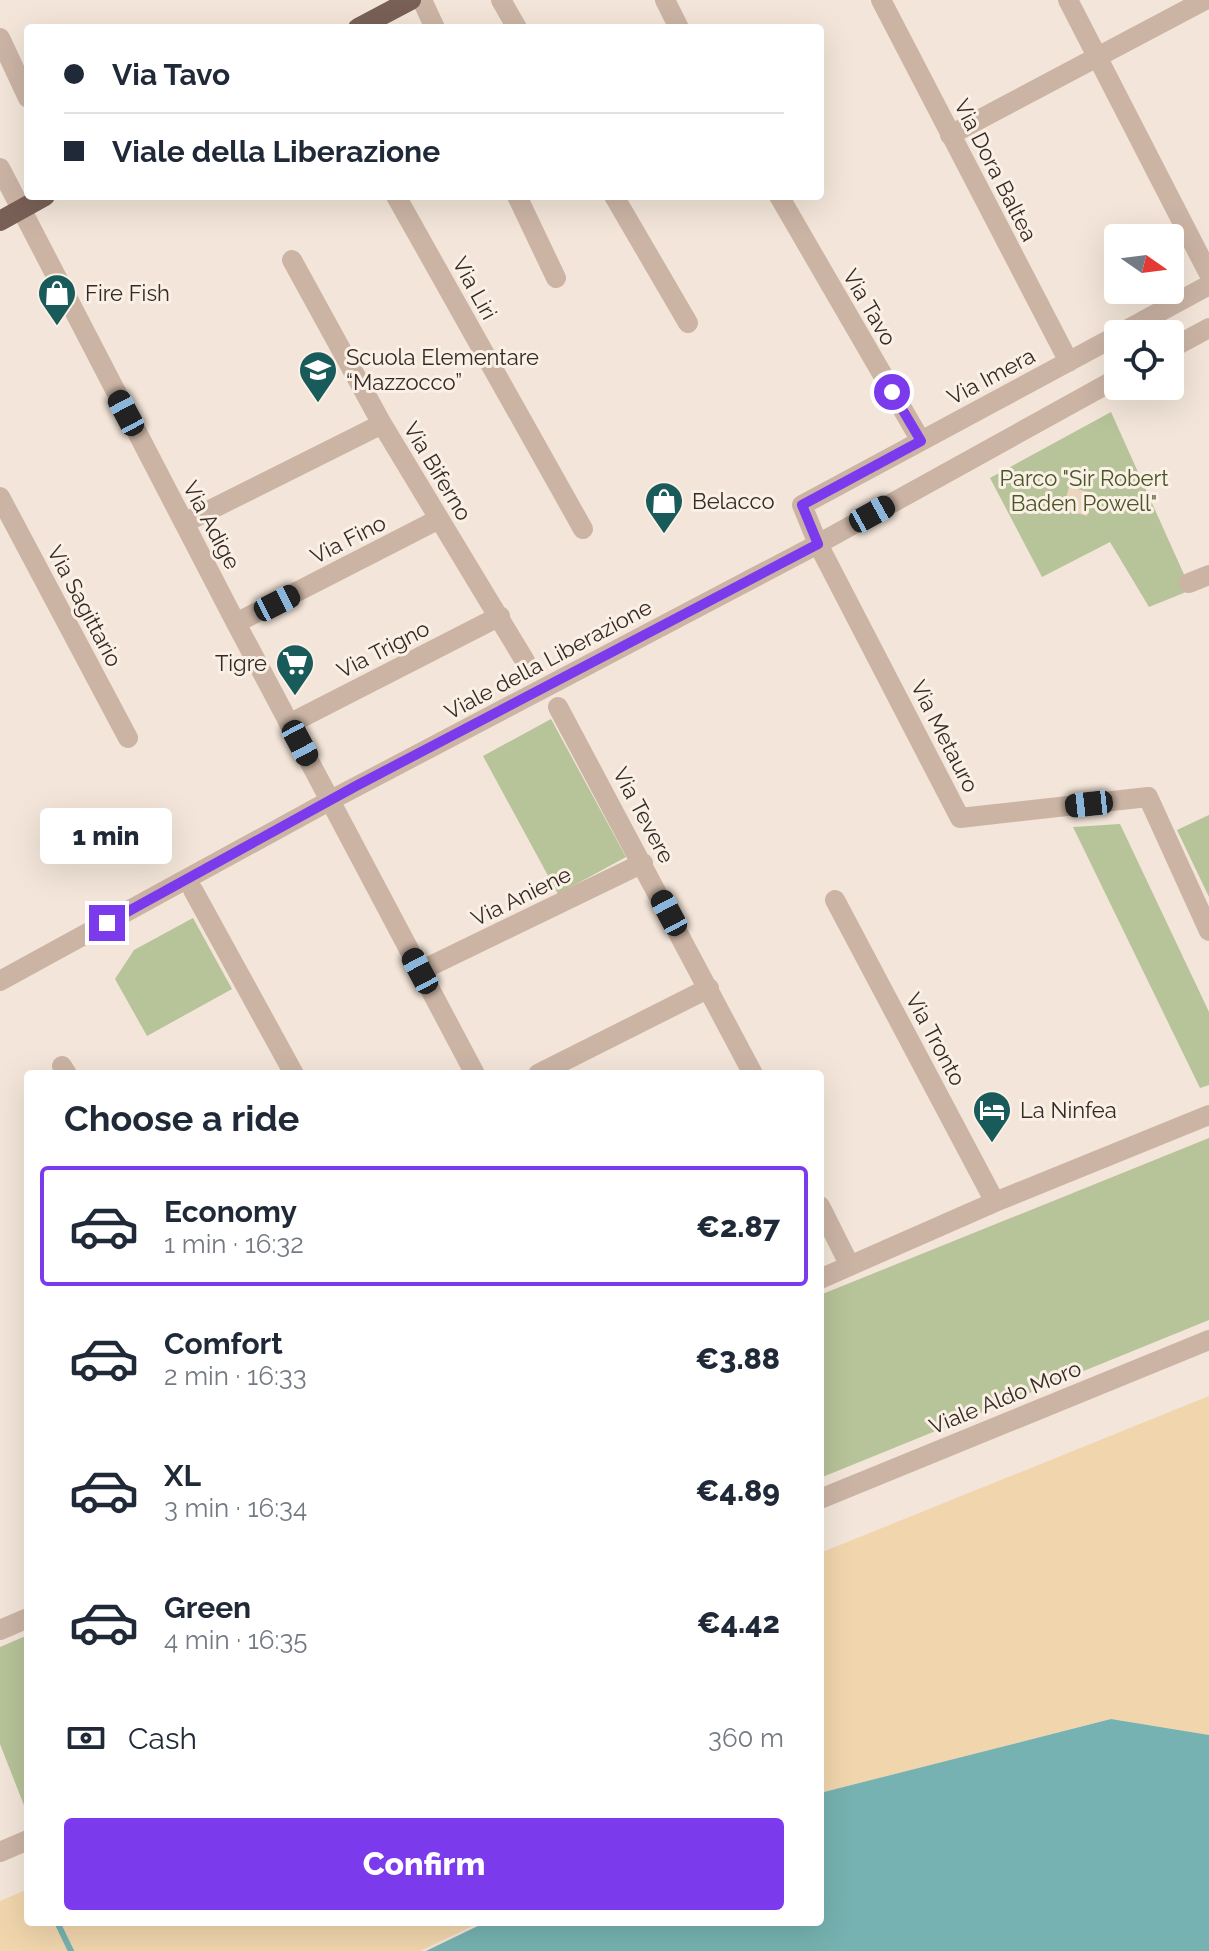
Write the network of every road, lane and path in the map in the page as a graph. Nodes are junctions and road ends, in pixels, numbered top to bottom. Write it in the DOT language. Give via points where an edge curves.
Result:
graph roads {
  1 [pos="411,0"];
  2 [pos="422,0"];
  3 [pos="501,0"];
  4 [pos="665,0"];
  5 [pos="881,0"];
  6 [pos="1068,0"];
  7 [pos="1205,0"];
  8 [pos="366,24"];
  9 [pos="433,24"];
  10 [pos="515,24"];
  11 [pos="677,24"];
  12 [pos="0,38"];
  13 [pos="1098,56"];
  14 [pos="24,89"];
  15 [pos="950,135"];
  16 [pos="0,168"];
  17 [pos="37,200"];
  18 [pos="398,200"];
  19 [pos="519,200"];
  20 [pos="616,200"];
  21 [pos="781,200"];
  22 [pos="20,209"];
  23 [pos="0,221"];
  24 [pos="292,260"];
  25 [pos="1209,274"];
  26 [pos="556,278"];
  27 [pos="1209,285"];
  28 [pos="1145,320"];
  29 [pos="688,323"];
  30 [pos="1209,328"];
  31 [pos="1184,341"];
  32 [pos="1104,342"];
  33 [pos="1069,362"];
  34 [pos="1104,386"];
  35 [pos="382,424"];
  36 [pos="921,441"];
  37 [pos="0,497"];
  38 [pos="802,505"];
  39 [pos="439,519"];
  40 [pos="184,523"];
  41 [pos="583,529"];
  42 [pos="818,544"];
  43 [pos="1209,575"];
  44 [pos="1189,583"];
  45 [pos="500,616"];
  46 [pos="236,623"];
  47 [pos="525,661"];
  48 [pos="558,707"];
  49 [pos="289,724"];
  50 [pos="128,738"];
  51 [pos="329,801"];
  52 [pos="643,863"];
  53 [pos="193,890"];
  54 [pos="835,900"];
  55 [pos="1209,931"];
  56 [pos="420,971"];
  57 [pos="0,981"];
  58 [pos="709,988"];
  59 [pos="292,1070"];
  60 [pos="473,1070"];
  61 [pos="546,1070"];
  62 [pos="751,1070"];
  63 [pos="1209,1115"];
  64 [pos="995,1202"];
  65 [pos="824,1214"];
  66 [pos="850,1266"];
  67 [pos="824,1277"];
  68 [pos="1209,1340"];
  69 [pos="824,1497"];
  70 [pos="24,1620"];
  71 [pos="0,1630"];
  72 [pos="24,1842"];
  73 [pos="0,1852"];
  1 -- 8 [label="main road"];
  2 -- 9 [label="street"];
  3 -- 10 [label="street"];
  4 -- 11 [label="street"];
  5 -- 15 [label="street, Via Dora Baltea"];
  6 -- 13 [label="street"];
  7 -- 13 [label="street"];
  12 -- 14 [label="street"];
  13 -- 15 [label="street"];
  13 -- 25 [label="street"];
  15 -- 33 [label="street, Via Dora Baltea"];
  16 -- 22 [label="street, Via Adige"];
  17 -- 22 [label="main road"];
  18 -- 41 [label="street, Via Liri"];
  19 -- 26 [label="street"];
  20 -- 29 [label="street"];
  21 -- 36 [label="street, Via Tavo"];
  22 -- 23 [label="main road"];
  22 -- 40 [label="street, Via Adige"];
  24 -- 35 [label="street, Via Biferno"];
  27 -- 28 [label="street, Via Imera"];
  30 -- 31 [label="street"];
  32 -- 33 [label="street, Via Imera"];
  33 -- 36 [label="street, Via Imera"];
  34 -- 42 [label="street, Viale della Liberazione"];
  35 -- 39 [label="street, Via Biferno"];
  35 -- 40 [label="street"];
  36 -- 38 [label="street, Via Imera"];
  37 -- 50 [label="street, Via Sagittario"];
  38 -- 42 [label="street, Via Metauro"];
  39 -- 45 [label="street, Via Biferno"];
  39 -- 46 [label="street, Via Fino"];
  40 -- 46 [label="street, Via Adige"];
  42 -- 51 [label="street, Viale della Liberazione"];
  42 -- 55 [label="street, Via Metauro" via="960,818 1148,797"];
  43 -- 44 [label="street"];
  45 -- 47 [label="street, Via Biferno"];
  45 -- 49 [label="street, Via Trigno"];
  46 -- 49 [label="street, Via Adige"];
  48 -- 52 [label="street, Via Tevere"];
  49 -- 51 [label="street, Via Adige"];
  51 -- 56 [label="street, Via Adige"];
  51 -- 57 [label="street, Viale della Liberazione"];
  52 -- 56 [label="street, Via Aniene"];
  52 -- 58 [label="street, Via Tevere"];
  53 -- 59 [label="street"];
  54 -- 64 [label="street, Via Tronto"];
  56 -- 60 [label="street, Via Adige"];
  58 -- 61 [label="street"];
  58 -- 62 [label="street, Via Tevere"];
  63 -- 64 [label="street"];
  64 -- 66 [label="street"];
  65 -- 66 [label="street"];
  66 -- 67 [label="street"];
  68 -- 69 [label="street, Viale Aldo Moro"];
  70 -- 71 [label="street"];
  72 -- 73 [label="street"];
}
